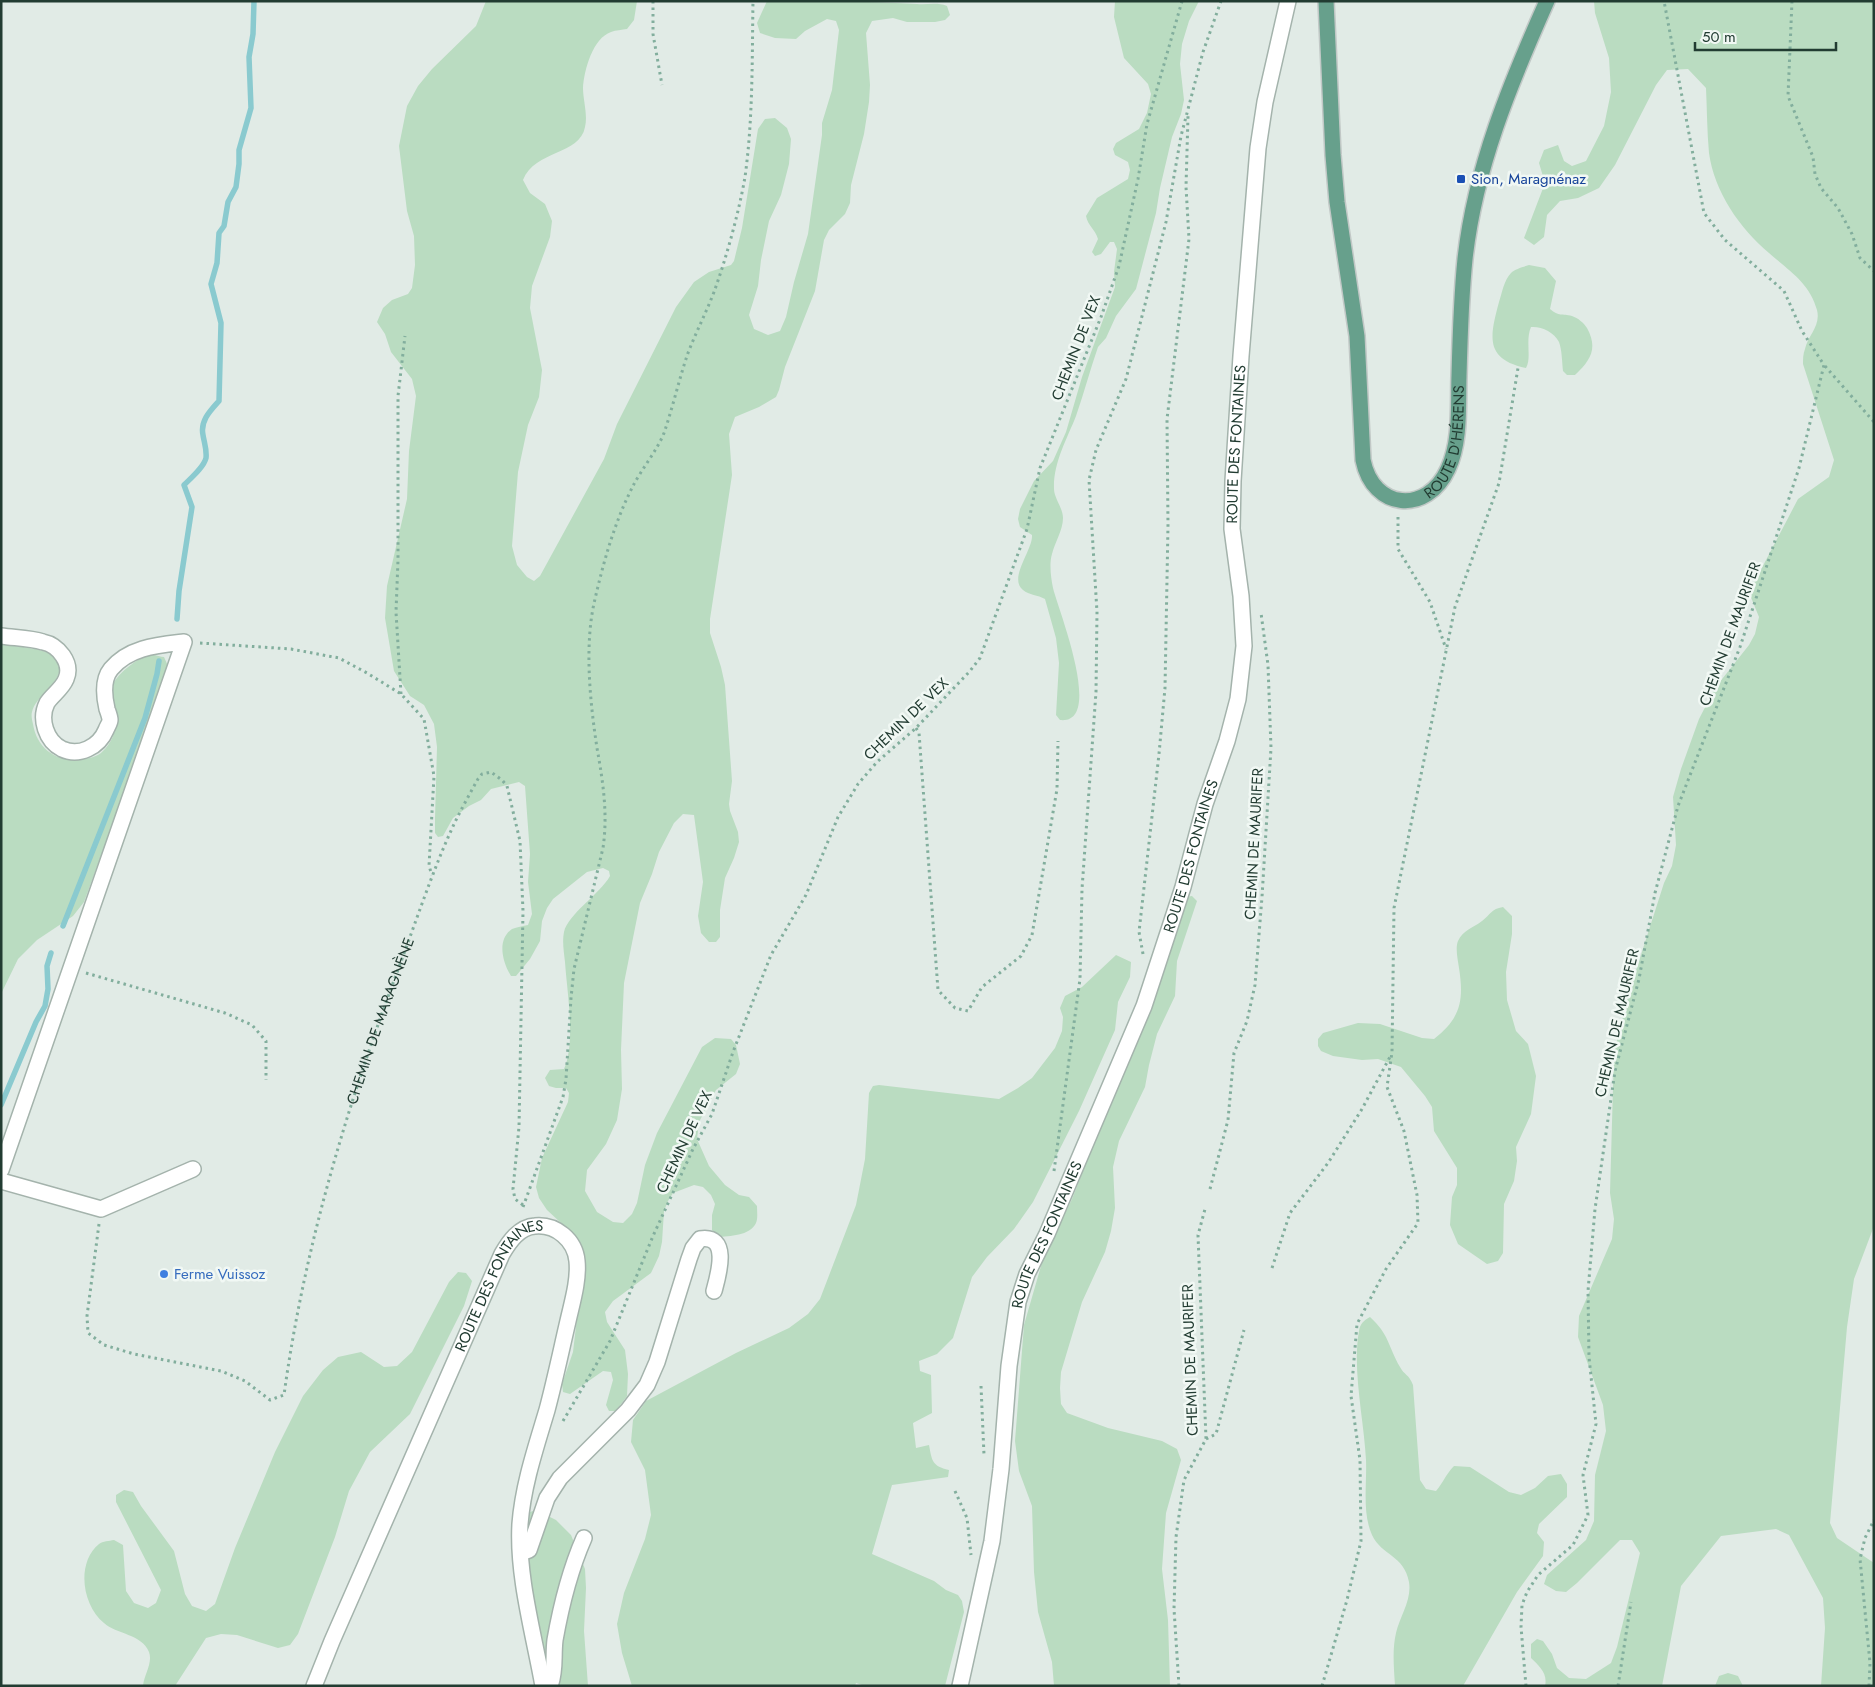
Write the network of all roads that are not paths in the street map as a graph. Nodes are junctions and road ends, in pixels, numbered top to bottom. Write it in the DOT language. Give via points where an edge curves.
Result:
graph roads {
  1 [pos="1288,1"];
  2 [pos="1326,1"];
  3 [pos="1548,1"];
  4 [pos="1,636"];
  5 [pos="193,1168"];
  6 [pos="1,1170"];
  7 [pos="1,1181"];
  8 [pos="714,1292"];
  9 [pos="584,1538"];
  10 [pos="521,1554"];
  11 [pos="314,1686"];
  12 [pos="543,1686"];
  13 [pos="550,1686"];
  14 [pos="960,1686"];
  1 -- 14 [label="street, ROUTE DES FONTAINES" via="1258,148 1241,356 1232,529 1244,646 1238,699 1144,1006 1027,1274 1018,1302 992,1541"];
  2 -- 3 [label="main road, ROUTE D'HÉRENS" via="1333,155 1356,320 1363,460 1374,485 1398,501 1414,501 1430,492 1445,476 1454,456 1463,280 1475,198 1496,125"];
  4 -- 6 [label="street" via="44,642 58,649 66,663 66,678 47,703 43,715 51,740 62,749 76,752 92,748 103,738 110,720 104,683 110,670 120,660 145,647 184,642"];
  5 -- 7 [label="street" via="101,1209"];
  8 -- 10 [label="street" via="720,1250 712,1240 700,1239 689,1258 647,1385 628,1410 560,1478 547,1498 529,1550"];
  9 -- 13 [label="street" via="558,1626"];
  10 -- 11 [label="street, ROUTE DES FONTAINES" via="520,1525 525,1492 562,1348 577,1261 570,1240 553,1228 539,1226 525,1228 508,1244 492,1274"];
  10 -- 12 [label="street, ROUTE DES FONTAINES"];
}
